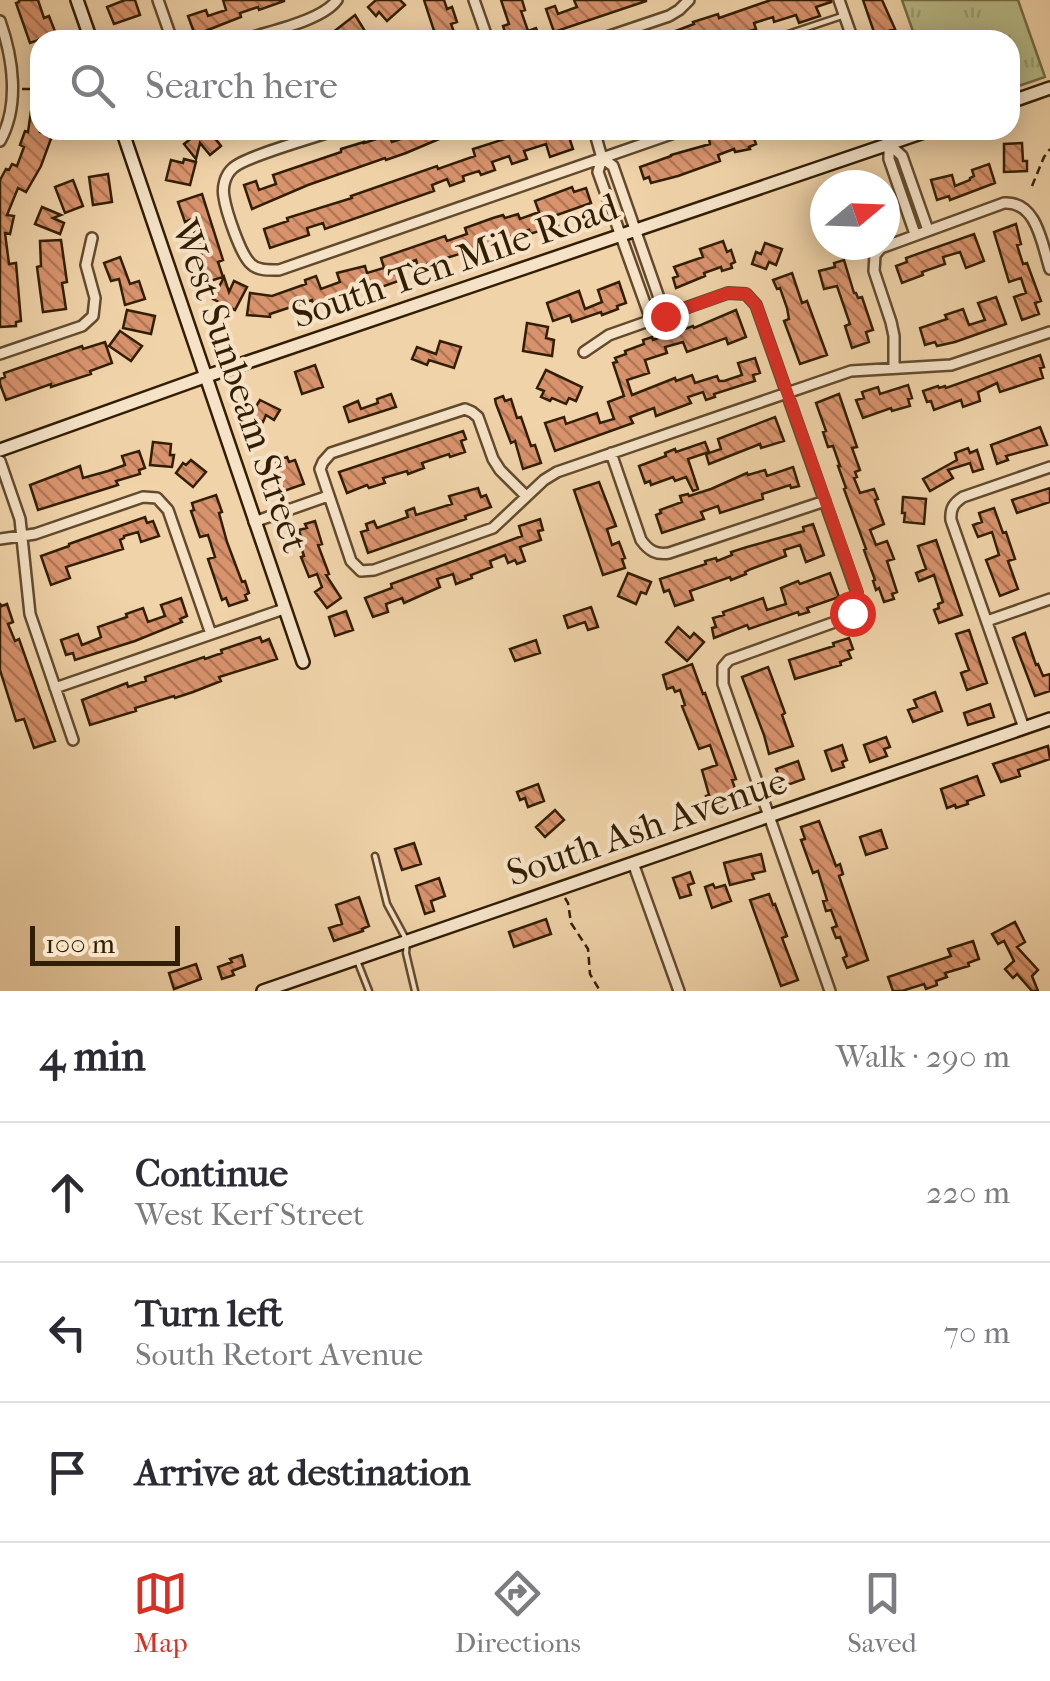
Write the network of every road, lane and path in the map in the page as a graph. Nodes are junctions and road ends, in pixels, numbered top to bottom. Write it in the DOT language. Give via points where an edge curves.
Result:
graph roads {
  1 [pos="77,0"];
  2 [pos="158,0"];
  3 [pos="337,0"];
  4 [pos="474,0"];
  5 [pos="689,0"];
  6 [pos="839,0"];
  7 [pos="844,15"];
  8 [pos="0,21"];
  9 [pos="88,30"];
  10 [pos="168,30"];
  11 [pos="274,30"];
  12 [pos="484,30"];
  13 [pos="628,30"];
  14 [pos="800,30"];
  15 [pos="849,30"];
  16 [pos="1050,88"];
  17 [pos="20,89"];
  18 [pos="30,89"];
  19 [pos="1020,98"];
  20 [pos="0,100"];
  21 [pos="12,102"];
  22 [pos="125,140"];
  23 [pos="307,140"];
  24 [pos="597,140"];
  25 [pos="654,140"];
  26 [pos="888,140"];
  27 [pos="901,140"];
  28 [pos="0,141"];
  29 [pos="889,144"];
  30 [pos="1050,149"];
  31 [pos="602,158"];
  32 [pos="1032,186"];
  33 [pos="928,230"];
  34 [pos="637,231"];
  35 [pos="915,234"];
  36 [pos="621,236"];
  37 [pos="92,238"];
  38 [pos="1050,269"];
  39 [pos="665,316"];
  40 [pos="651,320"];
  41 [pos="1050,332"];
  42 [pos="584,352"];
  43 [pos="0,354"];
  44 [pos="894,368"];
  45 [pos="204,376"];
  46 [pos="787,393"];
  47 [pos="0,450"];
  48 [pos="611,454"];
  49 [pos="0,462"];
  50 [pos="1050,467"];
  51 [pos="328,496"];
  52 [pos="526,496"];
  53 [pos="824,500"];
  54 [pos="254,522"];
  55 [pos="22,536"];
  56 [pos="0,539"];
  57 [pos="1050,599"];
  58 [pos="284,609"];
  59 [pos="987,621"];
  60 [pos="211,634"];
  61 [pos="303,662"];
  62 [pos="55,688"];
  63 [pos="1050,719"];
  64 [pos="1024,728"];
  65 [pos="73,740"];
  66 [pos="769,816"];
  67 [pos="375,856"];
  68 [pos="633,863"];
  69 [pos="564,896"];
  70 [pos="406,942"];
  71 [pos="357,958"];
  72 [pos="263,991"];
  73 [pos="368,991"];
  74 [pos="415,991"];
  75 [pos="600,991"];
  76 [pos="679,991"];
  77 [pos="830,991"];
  1 -- 9 [label="street"];
  2 -- 10 [label="street"];
  3 -- 11 [label="street" via="318,15"];
  4 -- 12 [label="street"];
  5 -- 13 [label="street" via="669,16"];
  6 -- 7 [label="street"];
  7 -- 14 [label="lane"];
  7 -- 15 [label="street"];
  8 -- 21 [label="street"];
  16 -- 19 [label="street"];
  17 -- 18 [label="path"];
  20 -- 21 [label="street"];
  21 -- 28 [label="street"];
  22 -- 45 [label="street, West Sunbeam Street"];
  23 -- 31 [label="street" via="240,163 227,175 224,196 243,253 257,268 279,270"];
  24 -- 31 [label="street"];
  25 -- 31 [label="street"];
  26 -- 29 [label="street"];
  27 -- 29 [label="street, South Ten Mile Road"];
  29 -- 33 [label="street" via="902,156"];
  29 -- 34 [label="street, South Ten Mile Road"];
  29 -- 35 [label="street"];
  30 -- 32 [label="path"];
  31 -- 34 [label="street" via="614,166"];
  31 -- 36 [label="street" via="598,172"];
  33 -- 35 [label="street"];
  33 -- 38 [label="street" via="1004,203 1020,204 1032,215"];
  34 -- 36 [label="street, South Ten Mile Road"];
  34 -- 39 [label="street"];
  35 -- 44 [label="street" via="875,255 894,336"];
  36 -- 40 [label="street"];
  36 -- 45 [label="street, South Ten Mile Road"];
  37 -- 43 [label="street" via="86,265 93,316 82,326"];
  39 -- 40 [label="street"];
  39 -- 46 [label="street" via="728,293 746,294 756,305"];
  40 -- 42 [label="street"];
  41 -- 44 [label="street" via="964,362"];
  44 -- 46 [label="street" via="851,371"];
  45 -- 47 [label="street, South Ten Mile Road"];
  45 -- 54 [label="street, West Sunbeam Street"];
  46 -- 48 [label="street"];
  46 -- 53 [label="street"];
  48 -- 52 [label="street" via="557,472"];
  48 -- 53 [label="street" via="641,540 660,554"];
  49 -- 55 [label="street"];
  50 -- 59 [label="street" via="963,497 952,507"];
  51 -- 52 [label="street" via="351,561 361,570 482,533"];
  51 -- 52 [label="street" via="323,462 331,454 458,410 481,422 493,459"];
  51 -- 54 [label="street"];
  53 -- 66 [label="street" via="858,593 856,608 846,618 724,667 723,684"];
  54 -- 58 [label="street, West Sunbeam Street"];
  55 -- 56 [label="street"];
  55 -- 60 [label="street" via="157,498 168,510"];
  55 -- 62 [label="street" via="30,614"];
  57 -- 59 [label="street"];
  58 -- 60 [label="street"];
  58 -- 61 [label="street, West Sunbeam Street"];
  59 -- 64 [label="street"];
  60 -- 62 [label="street"];
  62 -- 65 [label="street"];
  63 -- 64 [label="street, South Ash Avenue"];
  64 -- 66 [label="street, South Ash Avenue"];
  66 -- 68 [label="street, South Ash Avenue"];
  66 -- 77 [label="street"];
  67 -- 70 [label="lane"];
  68 -- 70 [label="street, South Ash Avenue"];
  68 -- 76 [label="street"];
  69 -- 75 [label="path"];
  70 -- 71 [label="street, South Ash Avenue"];
  70 -- 74 [label="lane"];
  71 -- 72 [label="street, South Ash Avenue"];
  71 -- 73 [label="lane"];
}
